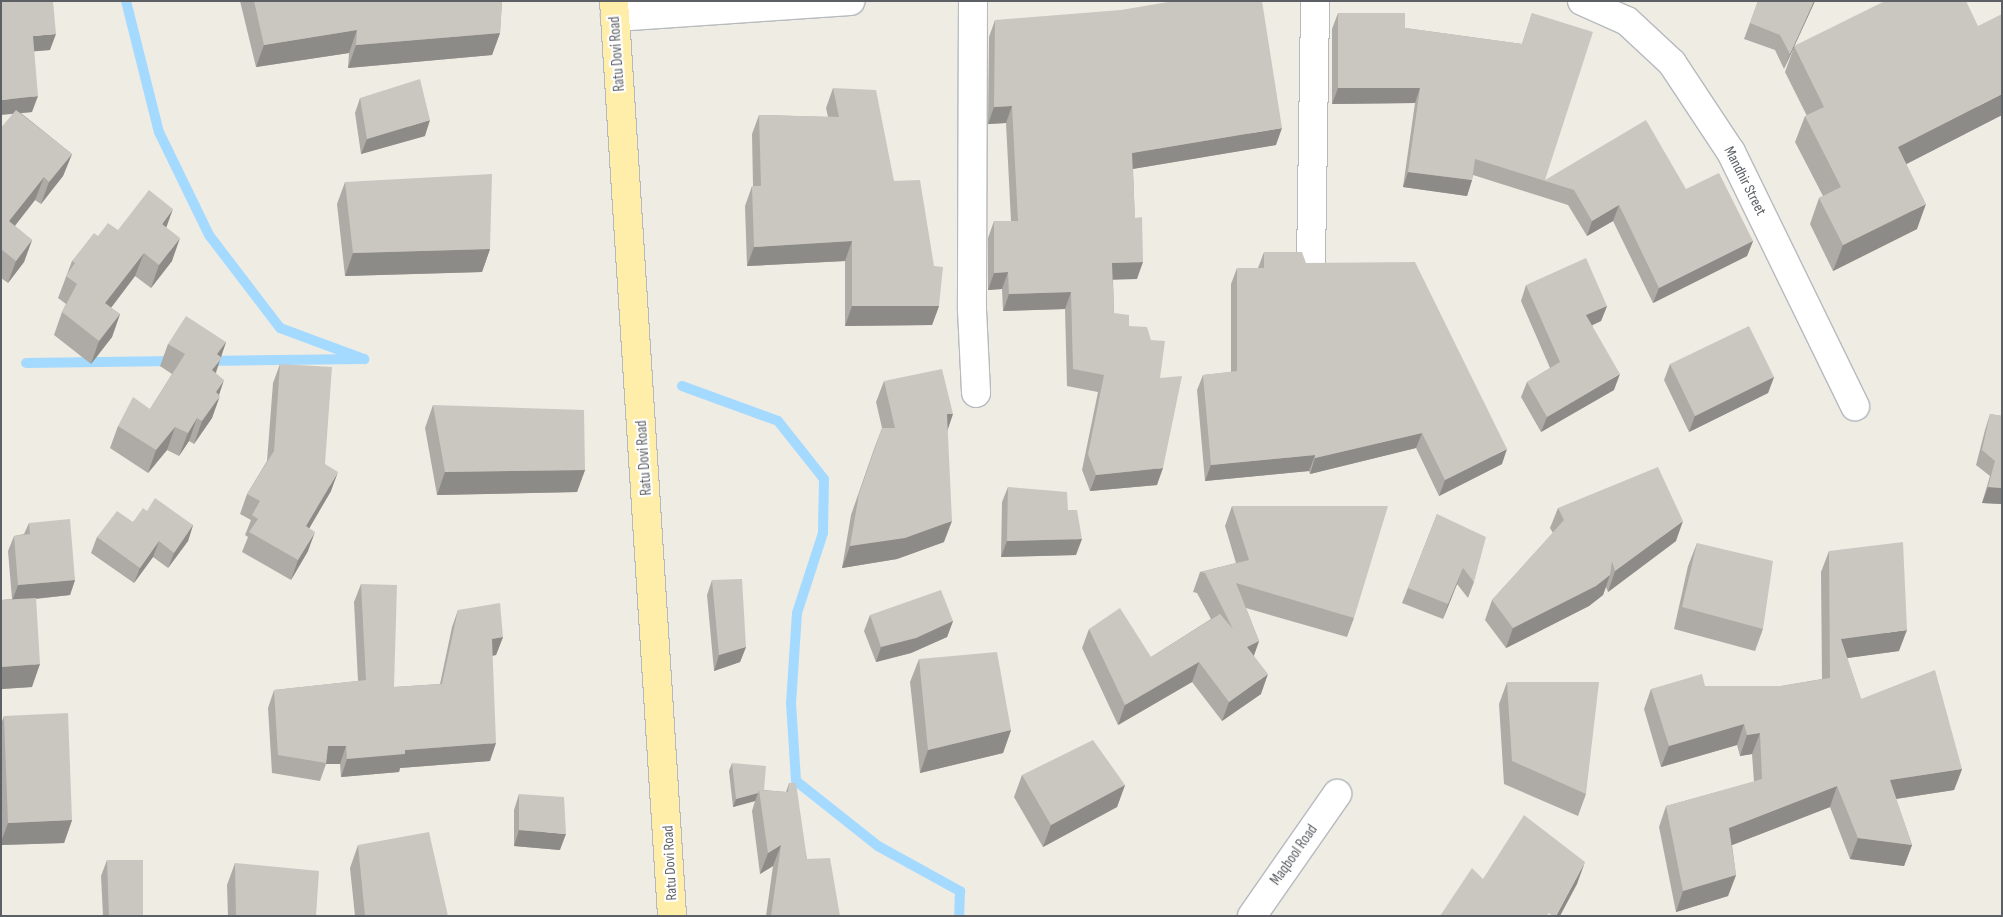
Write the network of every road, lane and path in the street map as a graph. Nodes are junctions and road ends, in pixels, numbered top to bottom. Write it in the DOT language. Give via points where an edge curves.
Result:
graph roads {
  1 [pos="850,1"];
  2 [pos="973,1"];
  3 [pos="1315,1"];
  4 [pos="1582,1"];
  5 [pos="614,9"];
  6 [pos="1311,262"];
  7 [pos="976,393"];
  8 [pos="1855,406"];
  9 [pos="1336,794"];
  10 [pos="672,916"];
  11 [pos="1252,916"];
  1 -- 5 [label="street"];
  2 -- 7 [label="street" via="972,300"];
  3 -- 6 [label="street"];
  4 -- 8 [label="street, Mandhir Street" via="1627,21 1672,63 1731,152"];
  5 -- 10 [label="main road, Ratu Dovi Road"];
  9 -- 11 [label="street, Maqbool Road"];
}
